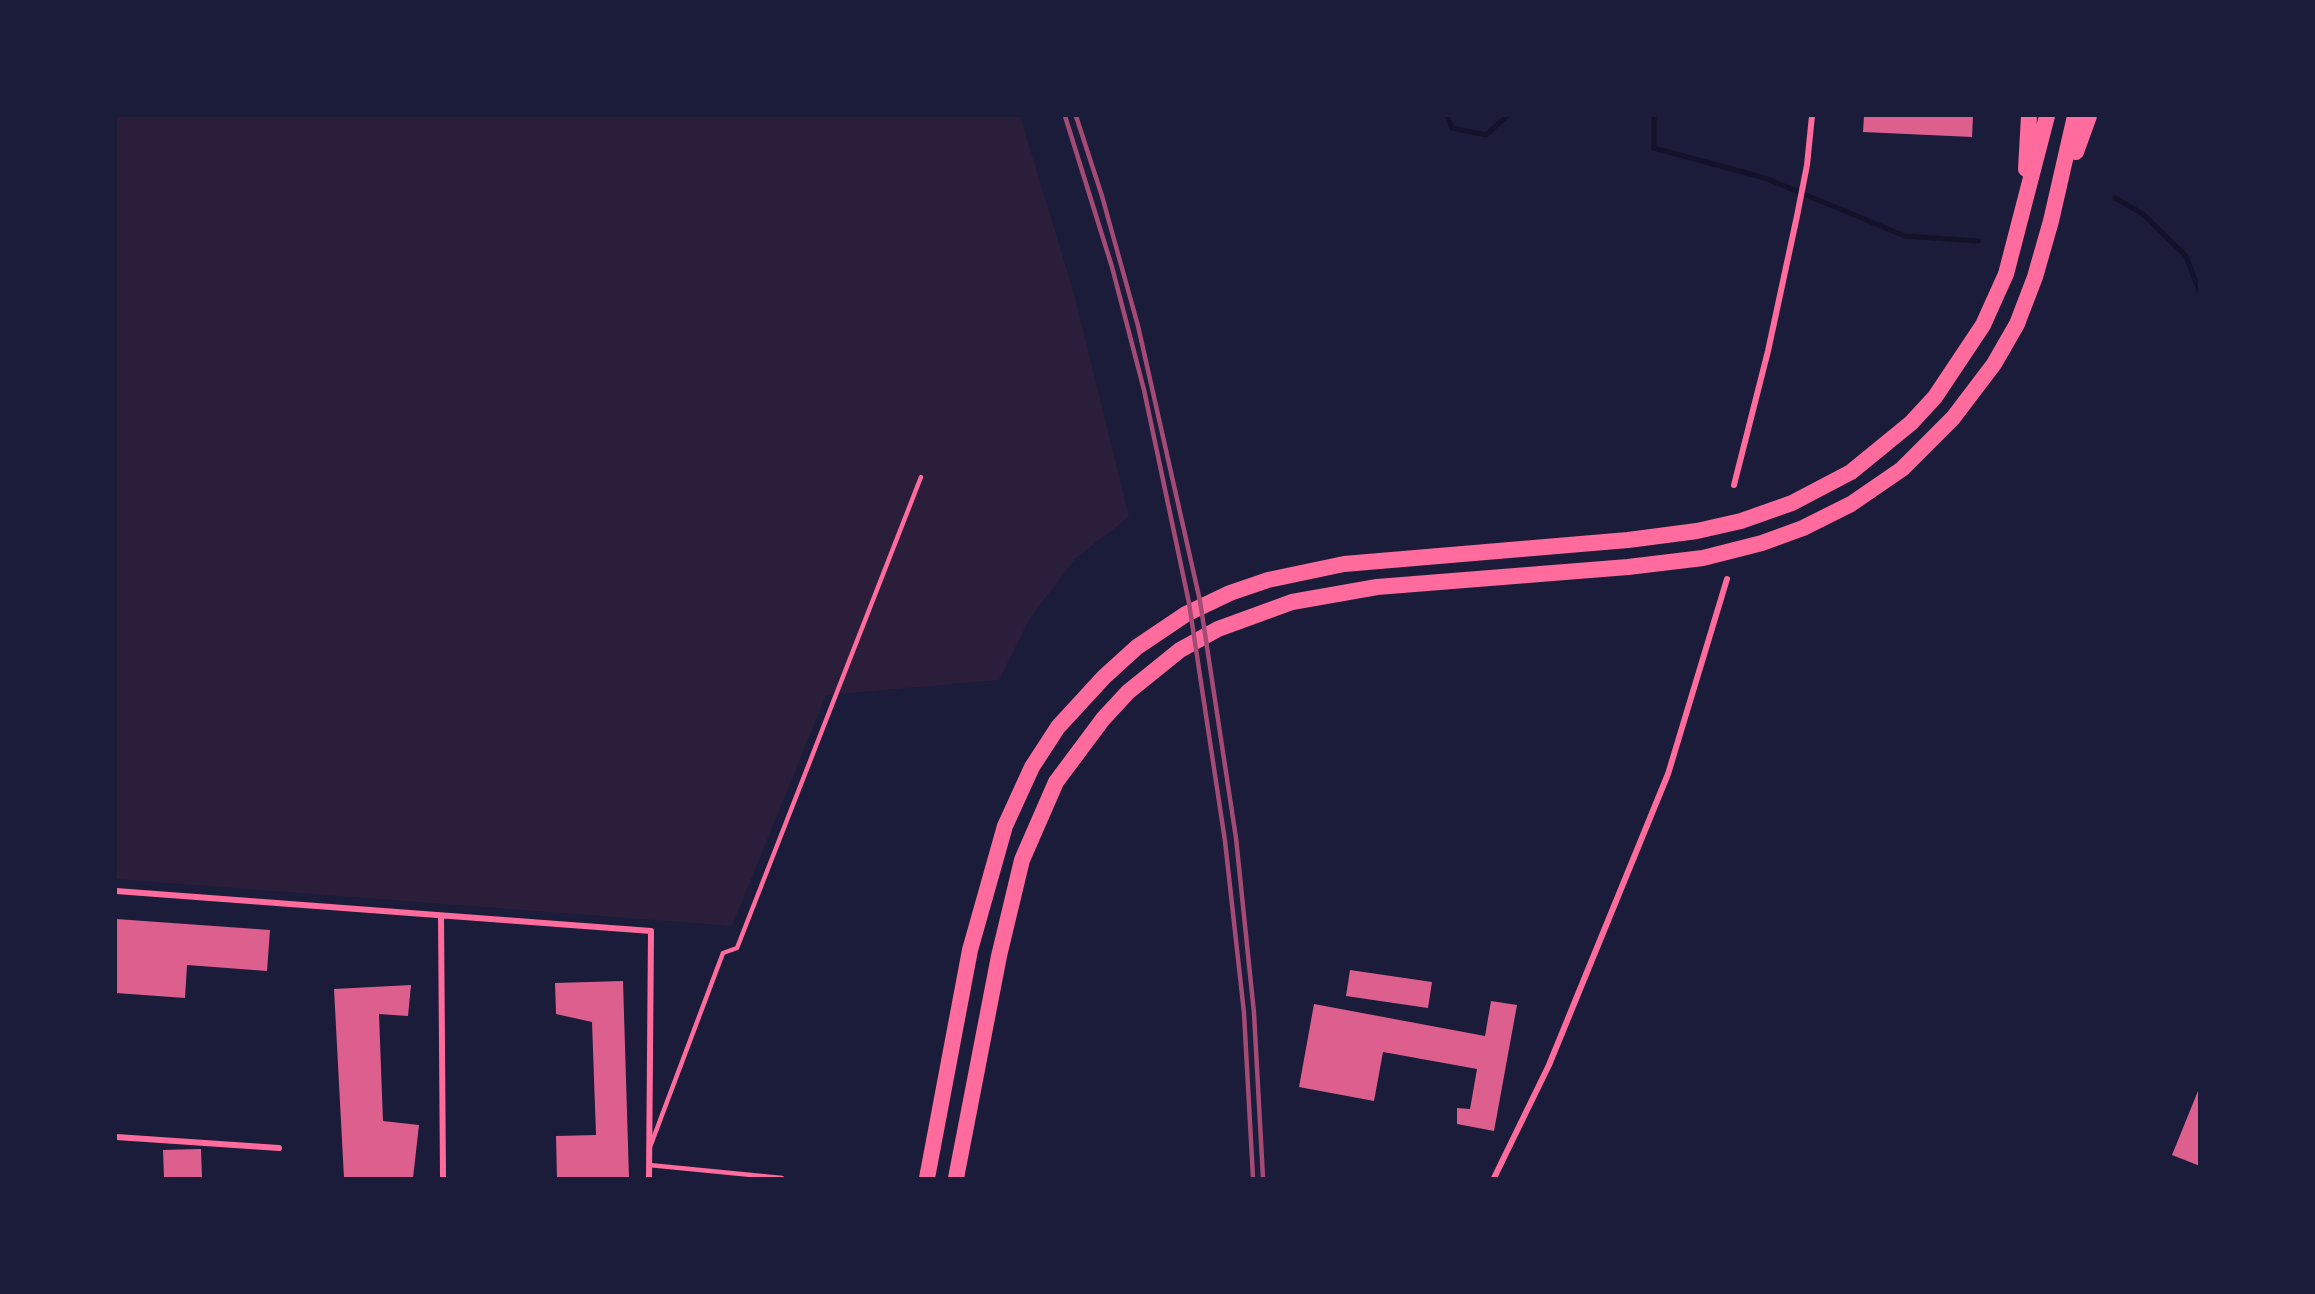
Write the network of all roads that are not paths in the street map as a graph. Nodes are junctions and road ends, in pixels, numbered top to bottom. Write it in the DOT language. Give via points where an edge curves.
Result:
graph roads {
  1 [pos="1812,116"];
  2 [pos="2030,116"];
  3 [pos="2046,116"];
  4 [pos="2075,116"];
  5 [pos="2089,116"];
  6 [pos="2025,206"];
  7 [pos="2052,221"];
  8 [pos="921,477"];
  9 [pos="1734,485"];
  10 [pos="1727,579"];
  11 [pos="116,891"];
  12 [pos="441,916"];
  13 [pos="116,1137"];
  14 [pos="279,1148"];
  15 [pos="649,1149"];
  16 [pos="649,1166"];
  17 [pos="443,1179"];
  18 [pos="649,1179"];
  19 [pos="782,1179"];
  20 [pos="927,1179"];
  21 [pos="956,1179"];
  22 [pos="1494,1179"];
  1 -- 9 [label="street" via="1797,216"];
  2 -- 6 [label="highway"];
  3 -- 6 [label="highway"];
  4 -- 7 [label="highway"];
  5 -- 7 [label="highway"];
  6 -- 20 [label="highway" via="2006,274 1983,325 1935,397 1851,472 1792,503 1697,531 1344,564 1268,580 1186,614 1104,677 1058,727 1032,767 1005,826 970,950"];
  7 -- 21 [label="highway" via="2017,324 1994,364 1953,418 1902,469 1851,504 1762,543 1703,558 1377,587 1292,602 1243,618 1180,650 1152,671 1103,719 1056,782 1022,860 999,956"];
  8 -- 15 [label="lane" via="737,948 723,953"];
  10 -- 22 [label="street" via="1668,774 1553,1054"];
  11 -- 12 [label="street"];
  12 -- 15 [label="street" via="651,931"];
  12 -- 17 [label="street"];
  13 -- 14 [label="street"];
  15 -- 16 [label="street"];
  16 -- 18 [label="street"];
  16 -- 19 [label="lane"];
}
